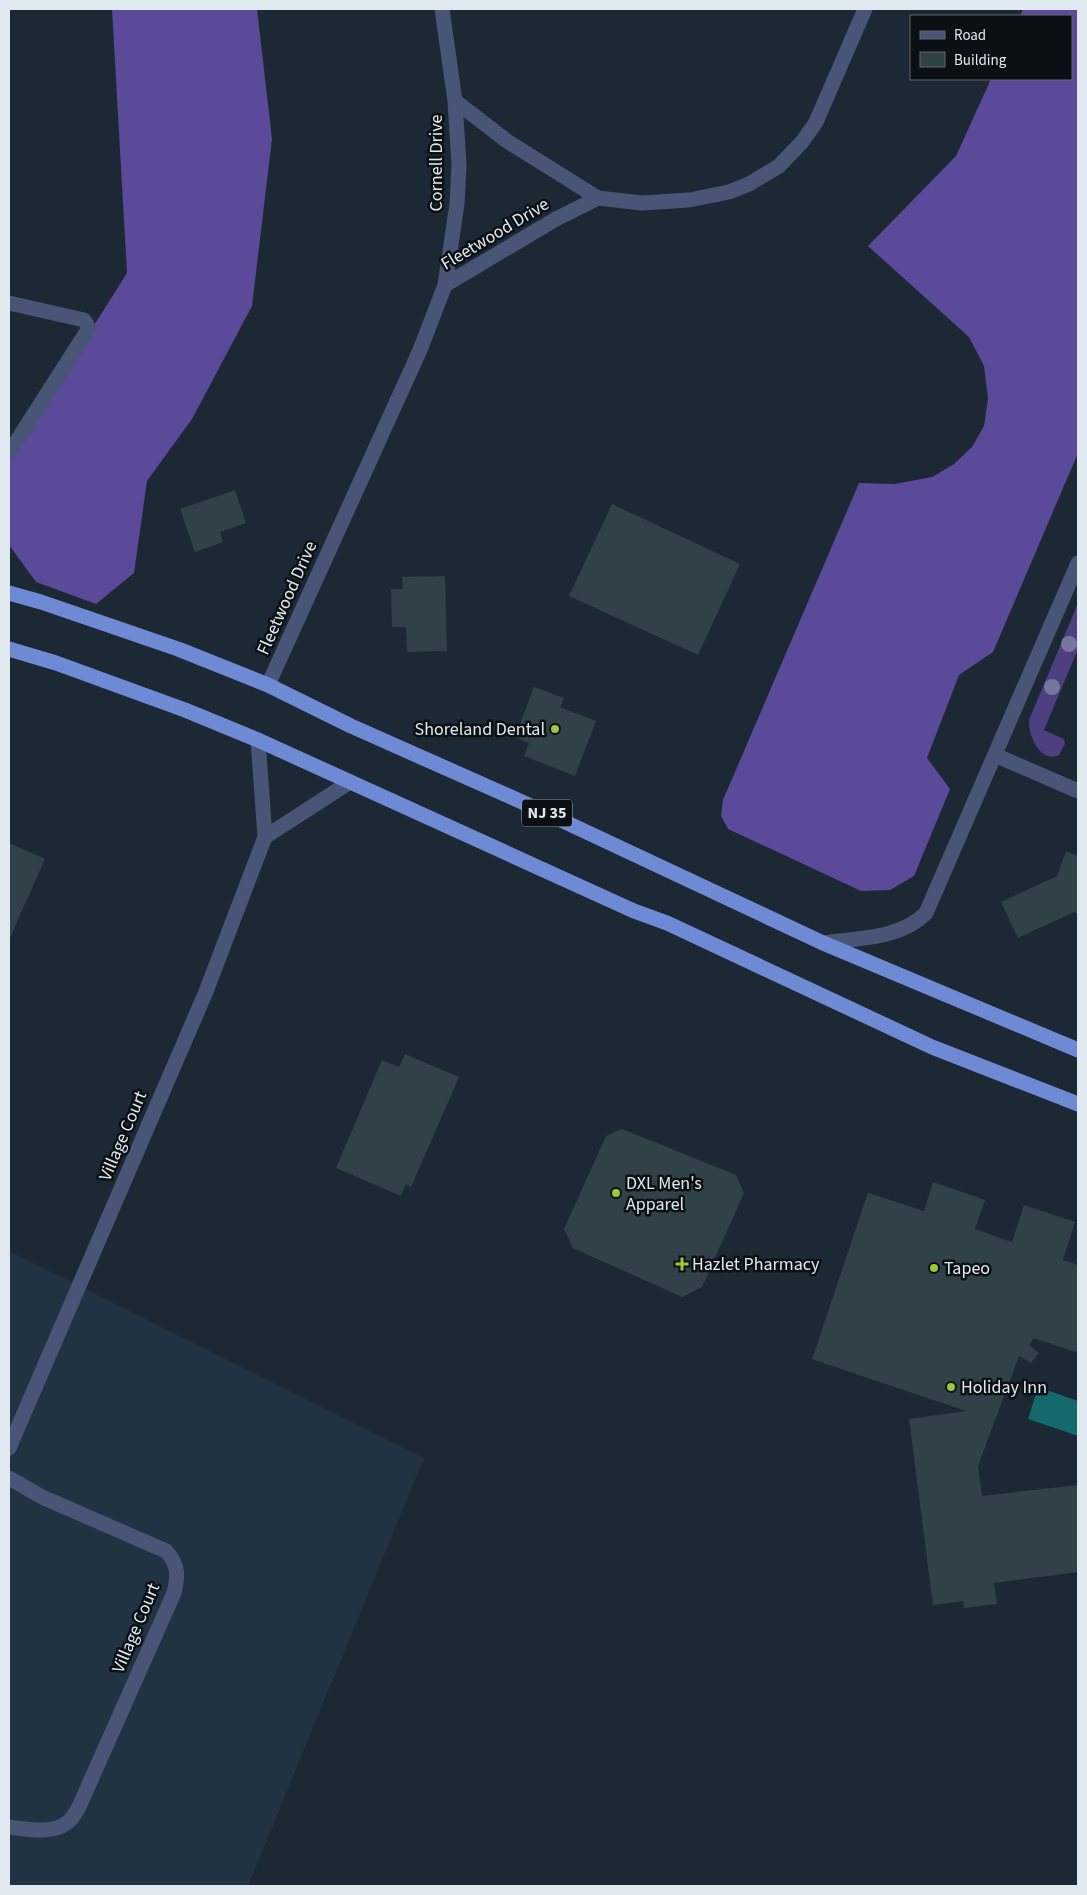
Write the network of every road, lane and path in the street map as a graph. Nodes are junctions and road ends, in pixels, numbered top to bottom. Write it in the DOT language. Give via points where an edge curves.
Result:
graph roads {
  1 [pos="442,9"];
  2 [pos="865,9"];
  3 [pos="455,101"];
  4 [pos="598,198"];
  5 [pos="445,285"];
  6 [pos="9,303"];
  7 [pos="9,453"];
  8 [pos="1078,563"];
  9 [pos="9,593"];
  10 [pos="9,649"];
  11 [pos="268,684"];
  12 [pos="258,740"];
  13 [pos="995,756"];
  14 [pos="350,782"];
  15 [pos="1073,789"];
  16 [pos="265,837"];
  17 [pos="824,943"];
  18 [pos="1078,1050"];
  19 [pos="1078,1104"];
  20 [pos="9,1448"];
  21 [pos="9,1478"];
  22 [pos="9,1827"];
  1 -- 3 [label="street, Cornell Drive"];
  2 -- 4 [label="street" via="816,122 779,166 729,192 689,200 642,203"];
  3 -- 4 [label="street, Cornell Drive" via="507,141"];
  3 -- 5 [label="street, Cornell Drive" via="459,165 457,204"];
  4 -- 5 [label="street, Fleetwood Drive" via="556,218"];
  5 -- 11 [label="street, Fleetwood Drive" via="420,350"];
  6 -- 7 [label="street" via="84,320 89,328"];
  8 -- 13 [label="street"];
  9 -- 11 [label="highway, NJ 35" via="178,649"];
  10 -- 12 [label="highway" via="176,706"];
  11 -- 17 [label="highway, NJ 35"];
  12 -- 14 [label="highway"];
  12 -- 16 [label="street, Village Court"];
  13 -- 15 [label="street"];
  13 -- 17 [label="street" via="926,913 909,926 887,934"];
  14 -- 16 [label="street"];
  14 -- 19 [label="highway" via="667,923 932,1046"];
  16 -- 20 [label="street, Village Court" via="205,994"];
  17 -- 18 [label="highway, NJ 35"];
  21 -- 22 [label="street, Village Court" via="42,1497 166,1551 173,1559 178,1575 174,1593 78,1809 68,1822 54,1829 40,1831"];
}
